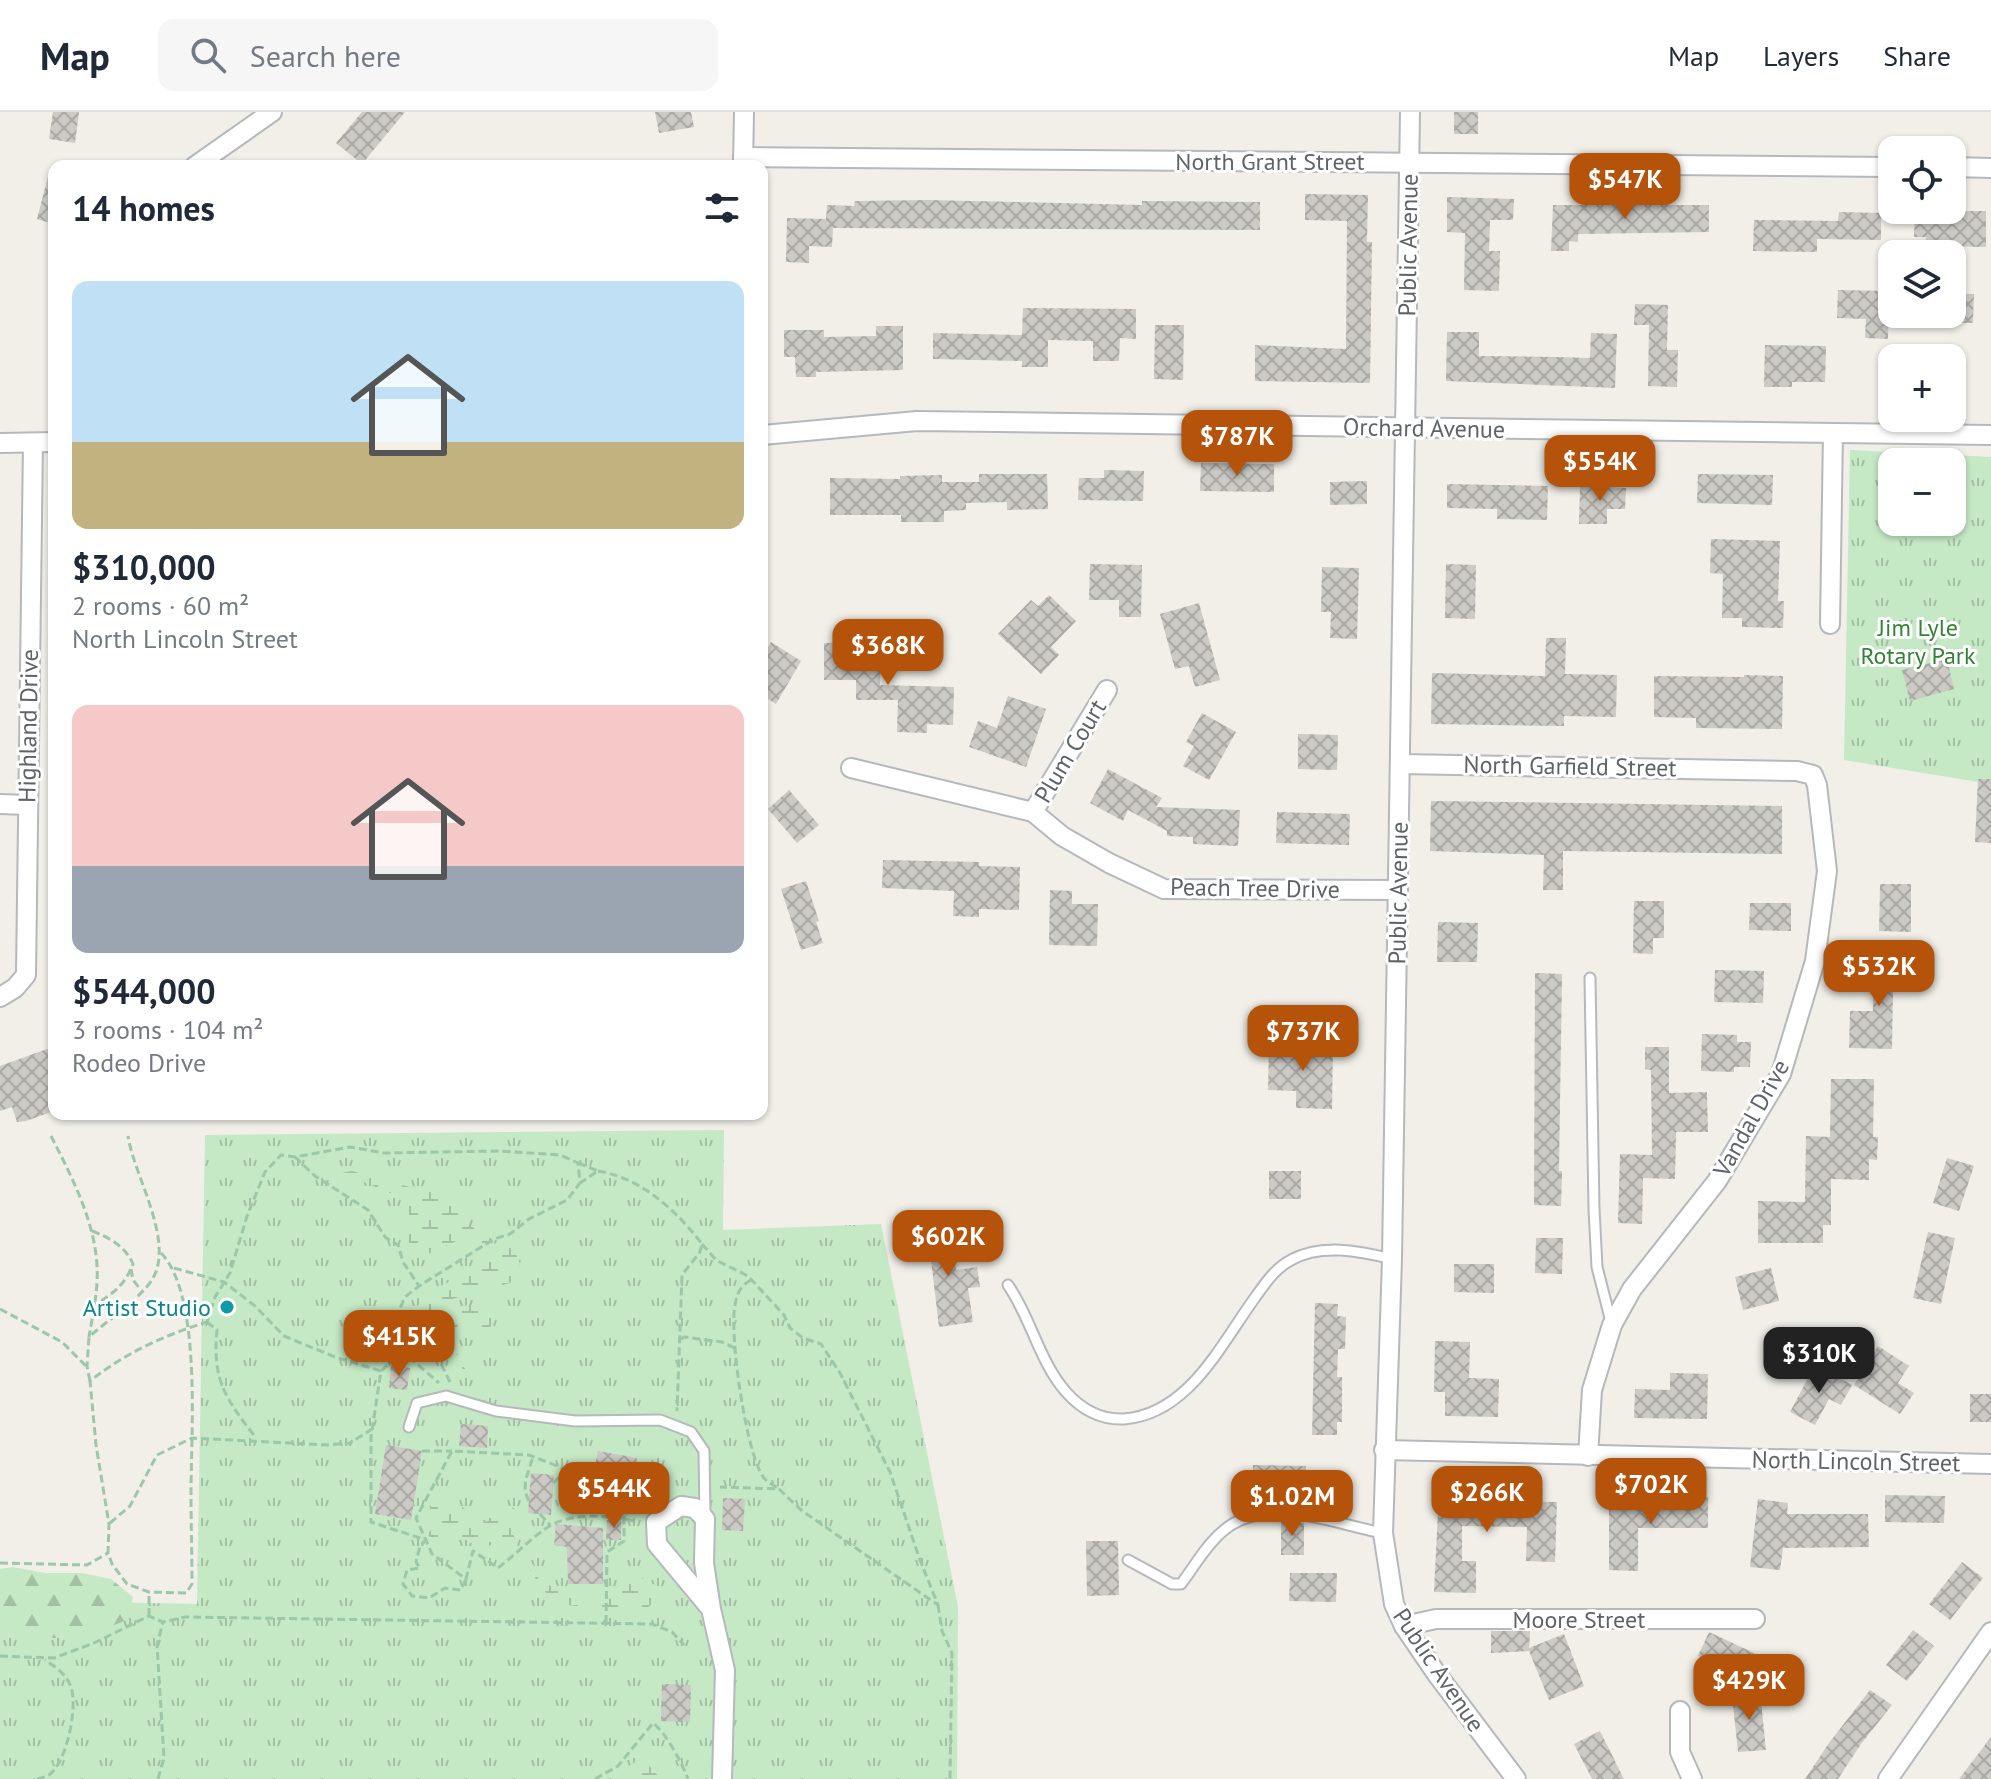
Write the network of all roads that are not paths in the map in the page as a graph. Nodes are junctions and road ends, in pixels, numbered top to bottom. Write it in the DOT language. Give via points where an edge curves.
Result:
graph roads {
  1 [pos="272,112"];
  2 [pos="744,112"];
  3 [pos="1410,112"];
  4 [pos="204,160"];
  5 [pos="743,160"];
  6 [pos="768,162"];
  7 [pos="1409,163"];
  8 [pos="1878,167"];
  9 [pos="1966,167"];
  10 [pos="1991,168"];
  11 [pos="1405,428"];
  12 [pos="1833,433"];
  13 [pos="768,434"];
  14 [pos="1991,435"];
  15 [pos="48,442"];
  16 [pos="0,443"];
  17 [pos="33,443"];
  18 [pos="1830,624"];
  19 [pos="1107,690"];
  20 [pos="1400,764"];
  21 [pos="851,768"];
  22 [pos="1740,769"];
  23 [pos="0,804"];
  24 [pos="27,805"];
  25 [pos="1033,812"];
  26 [pos="1398,890"];
  27 [pos="1590,978"];
  28 [pos="0,997"];
  29 [pos="1392,1259"];
  30 [pos="1008,1285"];
  31 [pos="1612,1325"];
  32 [pos="409,1427"];
  33 [pos="1384,1450"];
  34 [pos="1588,1456"];
  35 [pos="1991,1464"];
  36 [pos="705,1519"];
  37 [pos="1383,1533"];
  38 [pos="1128,1560"];
  39 [pos="711,1609"];
  40 [pos="1755,1619"];
  41 [pos="1404,1626"];
  42 [pos="1991,1632"];
  43 [pos="1680,1711"];
  44 [pos="722,1779"];
  45 [pos="1516,1779"];
  46 [pos="1692,1779"];
  47 [pos="1888,1779"];
  1 -- 4 [label="street"];
  2 -- 5 [label="street"];
  3 -- 7 [label="street, Public Avenue"];
  6 -- 7 [label="street, North Grant Street"];
  7 -- 8 [label="street, North Grant Street"];
  7 -- 11 [label="street, Public Avenue"];
  9 -- 10 [label="street"];
  11 -- 12 [label="street, Orchard Avenue"];
  11 -- 13 [label="street, Orchard Avenue" via="917,421"];
  11 -- 20 [label="street, Public Avenue"];
  12 -- 14 [label="street, Orchard Avenue"];
  12 -- 18 [label="street"];
  15 -- 17 [label="street"];
  16 -- 17 [label="street"];
  17 -- 24 [label="street, Highland Drive"];
  19 -- 25 [label="street, Plum Court"];
  20 -- 22 [label="street, North Garfield Street"];
  20 -- 26 [label="street, Public Avenue"];
  21 -- 25 [label="street, Peach Tree Drive"];
  22 -- 31 [label="street, Vandal Drive" via="1797,771 1813,775 1817,785 1827,871 1815,961 1781,1074 1717,1181 1632,1289"];
  23 -- 24 [label="street"];
  24 -- 28 [label="street, Highland Drive" via="26,975"];
  25 -- 26 [label="street, Peach Tree Drive" via="1062,836 1164,889"];
  26 -- 29 [label="street, Public Avenue"];
  27 -- 31 [label="lane" via="1594,1224 1597,1267"];
  29 -- 30 [label="lane" via="1354,1250 1291,1259 1275,1271 1208,1365 1173,1402 1143,1417 1111,1420 1067,1393"];
  29 -- 33 [label="street, Public Avenue"];
  31 -- 34 [label="street, Vandal Drive" via="1592,1390"];
  32 -- 36 [label="lane" via="417,1403 446,1396 496,1411 575,1421 660,1420 691,1432 704,1451"];
  33 -- 34 [label="street, North Lincoln Street"];
  33 -- 37 [label="street, Public Avenue"];
  34 -- 35 [label="street, North Lincoln Street"];
  36 -- 39 [label="street"];
  36 -- 39 [label="street" via="695,1508 681,1506 656,1522 657,1544"];
  37 -- 38 [label="lane" via="1298,1513 1252,1514 1221,1532 1181,1584"];
  37 -- 41 [label="street, Public Avenue" via="1394,1604"];
  39 -- 44 [label="street" via="725,1670"];
  40 -- 41 [label="street, Moore Street" via="1436,1619"];
  41 -- 45 [label="street, Public Avenue"];
  42 -- 47 [label="street"];
  43 -- 46 [label="street" via="1680,1752"];
}
